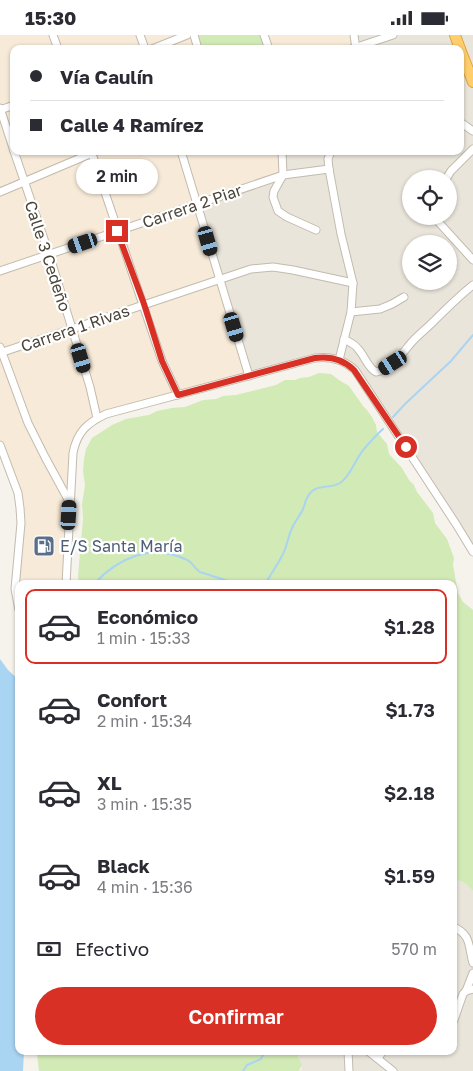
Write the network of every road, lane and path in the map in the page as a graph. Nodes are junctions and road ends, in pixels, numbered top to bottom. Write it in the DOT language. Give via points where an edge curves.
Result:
graph roads {
  1 [pos="187,35"];
  2 [pos="393,35"];
  3 [pos="162,45"];
  4 [pos="363,45"];
  5 [pos="464,60"];
  6 [pos="473,82"];
  7 [pos="0,109"];
  8 [pos="10,139"];
  9 [pos="473,149"];
  10 [pos="15,155"];
  11 [pos="86,155"];
  12 [pos="94,155"];
  13 [pos="182,155"];
  14 [pos="282,155"];
  15 [pos="327,155"];
  16 [pos="329,169"];
  17 [pos="452,170"];
  18 [pos="283,175"];
  19 [pos="24,182"];
  20 [pos="0,192"];
  21 [pos="197,204"];
  22 [pos="440,225"];
  23 [pos="316,230"];
  24 [pos="117,231"];
  25 [pos="49,254"];
  26 [pos="473,260"];
  27 [pos="0,271"];
  28 [pos="219,279"];
  29 [pos="353,283"];
  30 [pos="473,285"];
  31 [pos="404,297"];
  32 [pos="144,304"];
  33 [pos="351,312"];
  34 [pos="72,329"];
  35 [pos="344,339"];
  36 [pos="1,351"];
  37 [pos="338,360"];
  38 [pos="249,376"];
  39 [pos="178,395"];
  40 [pos="97,418"];
  41 [pos="0,445"];
  42 [pos="70,504"];
  43 [pos="465,539"];
  44 [pos="473,546"];
  45 [pos="473,552"];
  46 [pos="66,580"];
  47 [pos="15,593"];
  48 [pos="457,929"];
  49 [pos="473,963"];
  50 [pos="473,973"];
  51 [pos="469,990"];
  52 [pos="457,1011"];
  53 [pos="348,1055"];
  54 [pos="374,1055"];
  55 [pos="380,1055"];
  56 [pos="378,1058"];
  57 [pos="348,1071"];
  58 [pos="393,1071"];
  1 -- 3 [label="street"];
  2 -- 4 [label="street"];
  5 -- 6 [label="highway"];
  7 -- 8 [label="street, Calle 3 Cedeño"];
  9 -- 17 [label="street"];
  10 -- 19 [label="street, Calle 3 Cedeño"];
  11 -- 19 [label="street"];
  12 -- 24 [label="street"];
  13 -- 21 [label="street"];
  14 -- 18 [label="street"];
  15 -- 16 [label="street"];
  16 -- 18 [label="street, Carrera 2 Piar"];
  16 -- 29 [label="street"];
  18 -- 21 [label="street, Carrera 2 Piar"];
  18 -- 23 [label="street" via="273,197 278,211"];
  19 -- 20 [label="street"];
  19 -- 25 [label="street, Calle 3 Cedeño"];
  21 -- 24 [label="street, Carrera 2 Piar"];
  21 -- 28 [label="street"];
  22 -- 26 [label="street"];
  24 -- 25 [label="street, Carrera 2 Piar"];
  24 -- 32 [label="street"];
  25 -- 27 [label="street, Carrera 2 Piar"];
  25 -- 34 [label="street, Calle 3 Cedeño"];
  28 -- 29 [label="street, Carrera 1 Rivas" via="251,269 273,267"];
  28 -- 32 [label="street, Carrera 1 Rivas"];
  28 -- 38 [label="street"];
  29 -- 33 [label="street"];
  30 -- 35 [label="street" via="402,355 381,371 370,369 358,349"];
  31 -- 33 [label="street" via="380,309"];
  32 -- 34 [label="street, Carrera 1 Rivas"];
  32 -- 39 [label="street" via="162,361"];
  33 -- 35 [label="street"];
  34 -- 36 [label="street, Carrera 1 Rivas"];
  34 -- 40 [label="street, Calle 3 Cedeño"];
  35 -- 37 [label="street"];
  36 -- 42 [label="street" via="28,423"];
  37 -- 38 [label="street" via="315,358"];
  37 -- 43 [label="street" via="354,370"];
  38 -- 39 [label="street"];
  39 -- 40 [label="street"];
  40 -- 42 [label="street" via="84,428 74,447"];
  41 -- 47 [label="street" via="18,493 20,508"];
  42 -- 46 [label="street"];
  43 -- 44 [label="street"];
  43 -- 45 [label="street"];
  48 -- 49 [label="street" via="467,938"];
  50 -- 51 [label="street"];
  51 -- 52 [label="street"];
  53 -- 57 [label="street"];
  54 -- 56 [label="street"];
  55 -- 56 [label="street"];
  56 -- 58 [label="street"];
}
